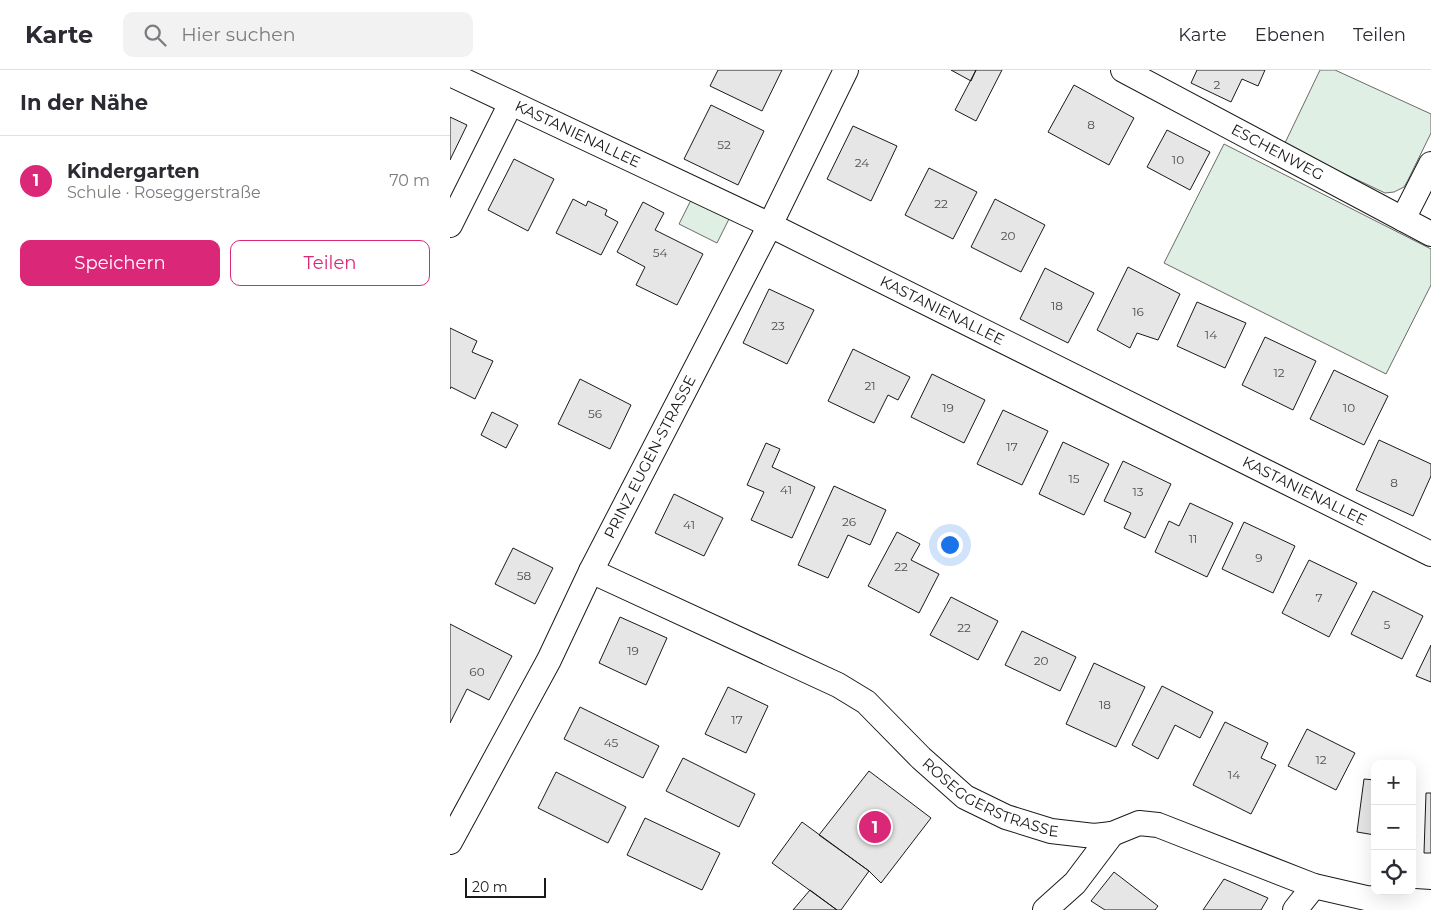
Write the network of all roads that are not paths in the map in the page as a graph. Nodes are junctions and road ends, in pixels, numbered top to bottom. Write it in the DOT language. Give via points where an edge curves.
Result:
graph roads {
  1 [pos="846,70"];
  2 [pos="1123,70"];
  3 [pos="450,74"];
  4 [pos="1163,80"];
  5 [pos="511,103"];
  6 [pos="1431,164"];
  7 [pos="1403,220"];
  8 [pos="450,225"];
  9 [pos="770,225"];
  10 [pos="1431,234"];
  11 [pos="1431,554"];
  12 [pos="591,571"];
  13 [pos="1112,834"];
  14 [pos="450,842"];
  15 [pos="1314,886"];
  16 [pos="1431,902"];
  17 [pos="1045,910"];
  18 [pos="1295,910"];
  1 -- 9 [label="street, PRINZ EUGEN-STRASSE"];
  2 -- 4 [label="street, ESCHENWEG"];
  3 -- 5 [label="street, KASTANIENALLEE"];
  4 -- 7 [label="street, ESCHENWEG"];
  5 -- 8 [label="street"];
  5 -- 9 [label="street, KASTANIENALLEE"];
  6 -- 7 [label="street"];
  7 -- 10 [label="street, ESCHENWEG"];
  9 -- 11 [label="street, KASTANIENALLEE"];
  9 -- 12 [label="street, PRINZ EUGEN-STRASSE"];
  12 -- 13 [label="street, ROSEGGERSTRASSE" via="838,685 866,702 965,797 1006,817 1051,832 1094,836"];
  12 -- 14 [label="street, PRINZ EUGEN-STRASSE" via="549,660"];
  13 -- 15 [label="street, ROSEGGERSTRASSE" via="1139,823 1158,825"];
  13 -- 17 [label="street" via="1075,883"];
  15 -- 16 [label="street, ROSEGGERSTRASSE" via="1366,898"];
  15 -- 18 [label="street"];
}
